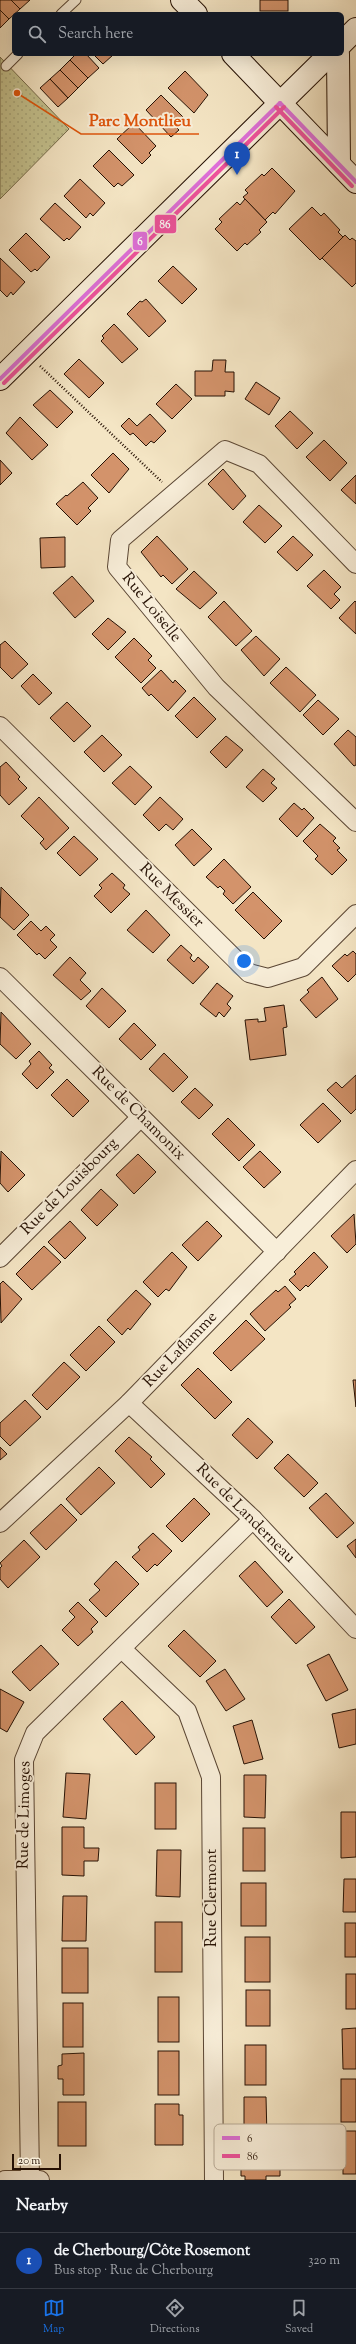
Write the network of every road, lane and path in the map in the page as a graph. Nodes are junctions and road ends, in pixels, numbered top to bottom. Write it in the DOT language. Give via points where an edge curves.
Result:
graph roads {
  1 [pos="76,0"];
  2 [pos="182,0"];
  3 [pos="63,12"];
  4 [pos="194,12"];
  5 [pos="356,29"];
  6 [pos="344,41"];
  7 [pos="16,56"];
  8 [pos="235,56"];
  9 [pos="328,56"];
  10 [pos="338,56"];
  11 [pos="6,66"];
  12 [pos="280,103"];
  13 [pos="339,164"];
  14 [pos="356,182"];
  15 [pos="27,353"];
  16 [pos="0,379"];
  17 [pos="174,494"];
  18 [pos="356,564"];
  19 [pos="0,726"];
  20 [pos="356,822"];
  21 [pos="356,914"];
  22 [pos="0,977"];
  23 [pos="141,1117"];
  24 [pos="356,1170"];
  25 [pos="3,1249"];
  26 [pos="277,1252"];
  27 [pos="129,1403"];
  28 [pos="253,1519"];
  29 [pos="0,1523"];
  30 [pos="356,1629"];
  31 [pos="122,1649"];
  32 [pos="5,2180"];
  33 [pos="30,2180"];
  34 [pos="40,2180"];
  35 [pos="214,2180"];
  1 -- 3 [label="lane"];
  2 -- 4 [label="street"];
  5 -- 6 [label="street"];
  7 -- 11 [label="lane"];
  8 -- 12 [label="street"];
  9 -- 12 [label="street"];
  10 -- 13 [label="street"];
  12 -- 13 [label="street"];
  12 -- 15 [label="street"];
  13 -- 14 [label="street"];
  15 -- 16 [label="street"];
  15 -- 17 [label="path"];
  17 -- 18 [label="street, Rue Loiselle" via="225,450 259,464"];
  17 -- 20 [label="street, Rue Loiselle" via="120,540 117,567 216,687"];
  19 -- 21 [label="street, Rue Messier" via="249,973 268,978 302,967"];
  22 -- 23 [label="street, Rue de Chamonix"];
  23 -- 25 [label="street, Rue de Louisbourg"];
  23 -- 26 [label="street, Rue de Chamonix"];
  24 -- 26 [label="street, Rue Laflamme"];
  26 -- 27 [label="street, Rue Laflamme"];
  27 -- 28 [label="street, Rue de Landerneau"];
  27 -- 29 [label="street, Rue Laflamme"];
  28 -- 30 [label="street, Rue de Landerneau"];
  28 -- 31 [label="street, Rue de Limoges"];
  31 -- 33 [label="street, Rue de Limoges" via="35,1733 24,1760"];
  31 -- 35 [label="street, Rue Clermont" via="187,1711 211,1778"];
  32 -- 33 [label="street"];
  33 -- 34 [label="street"];
}
